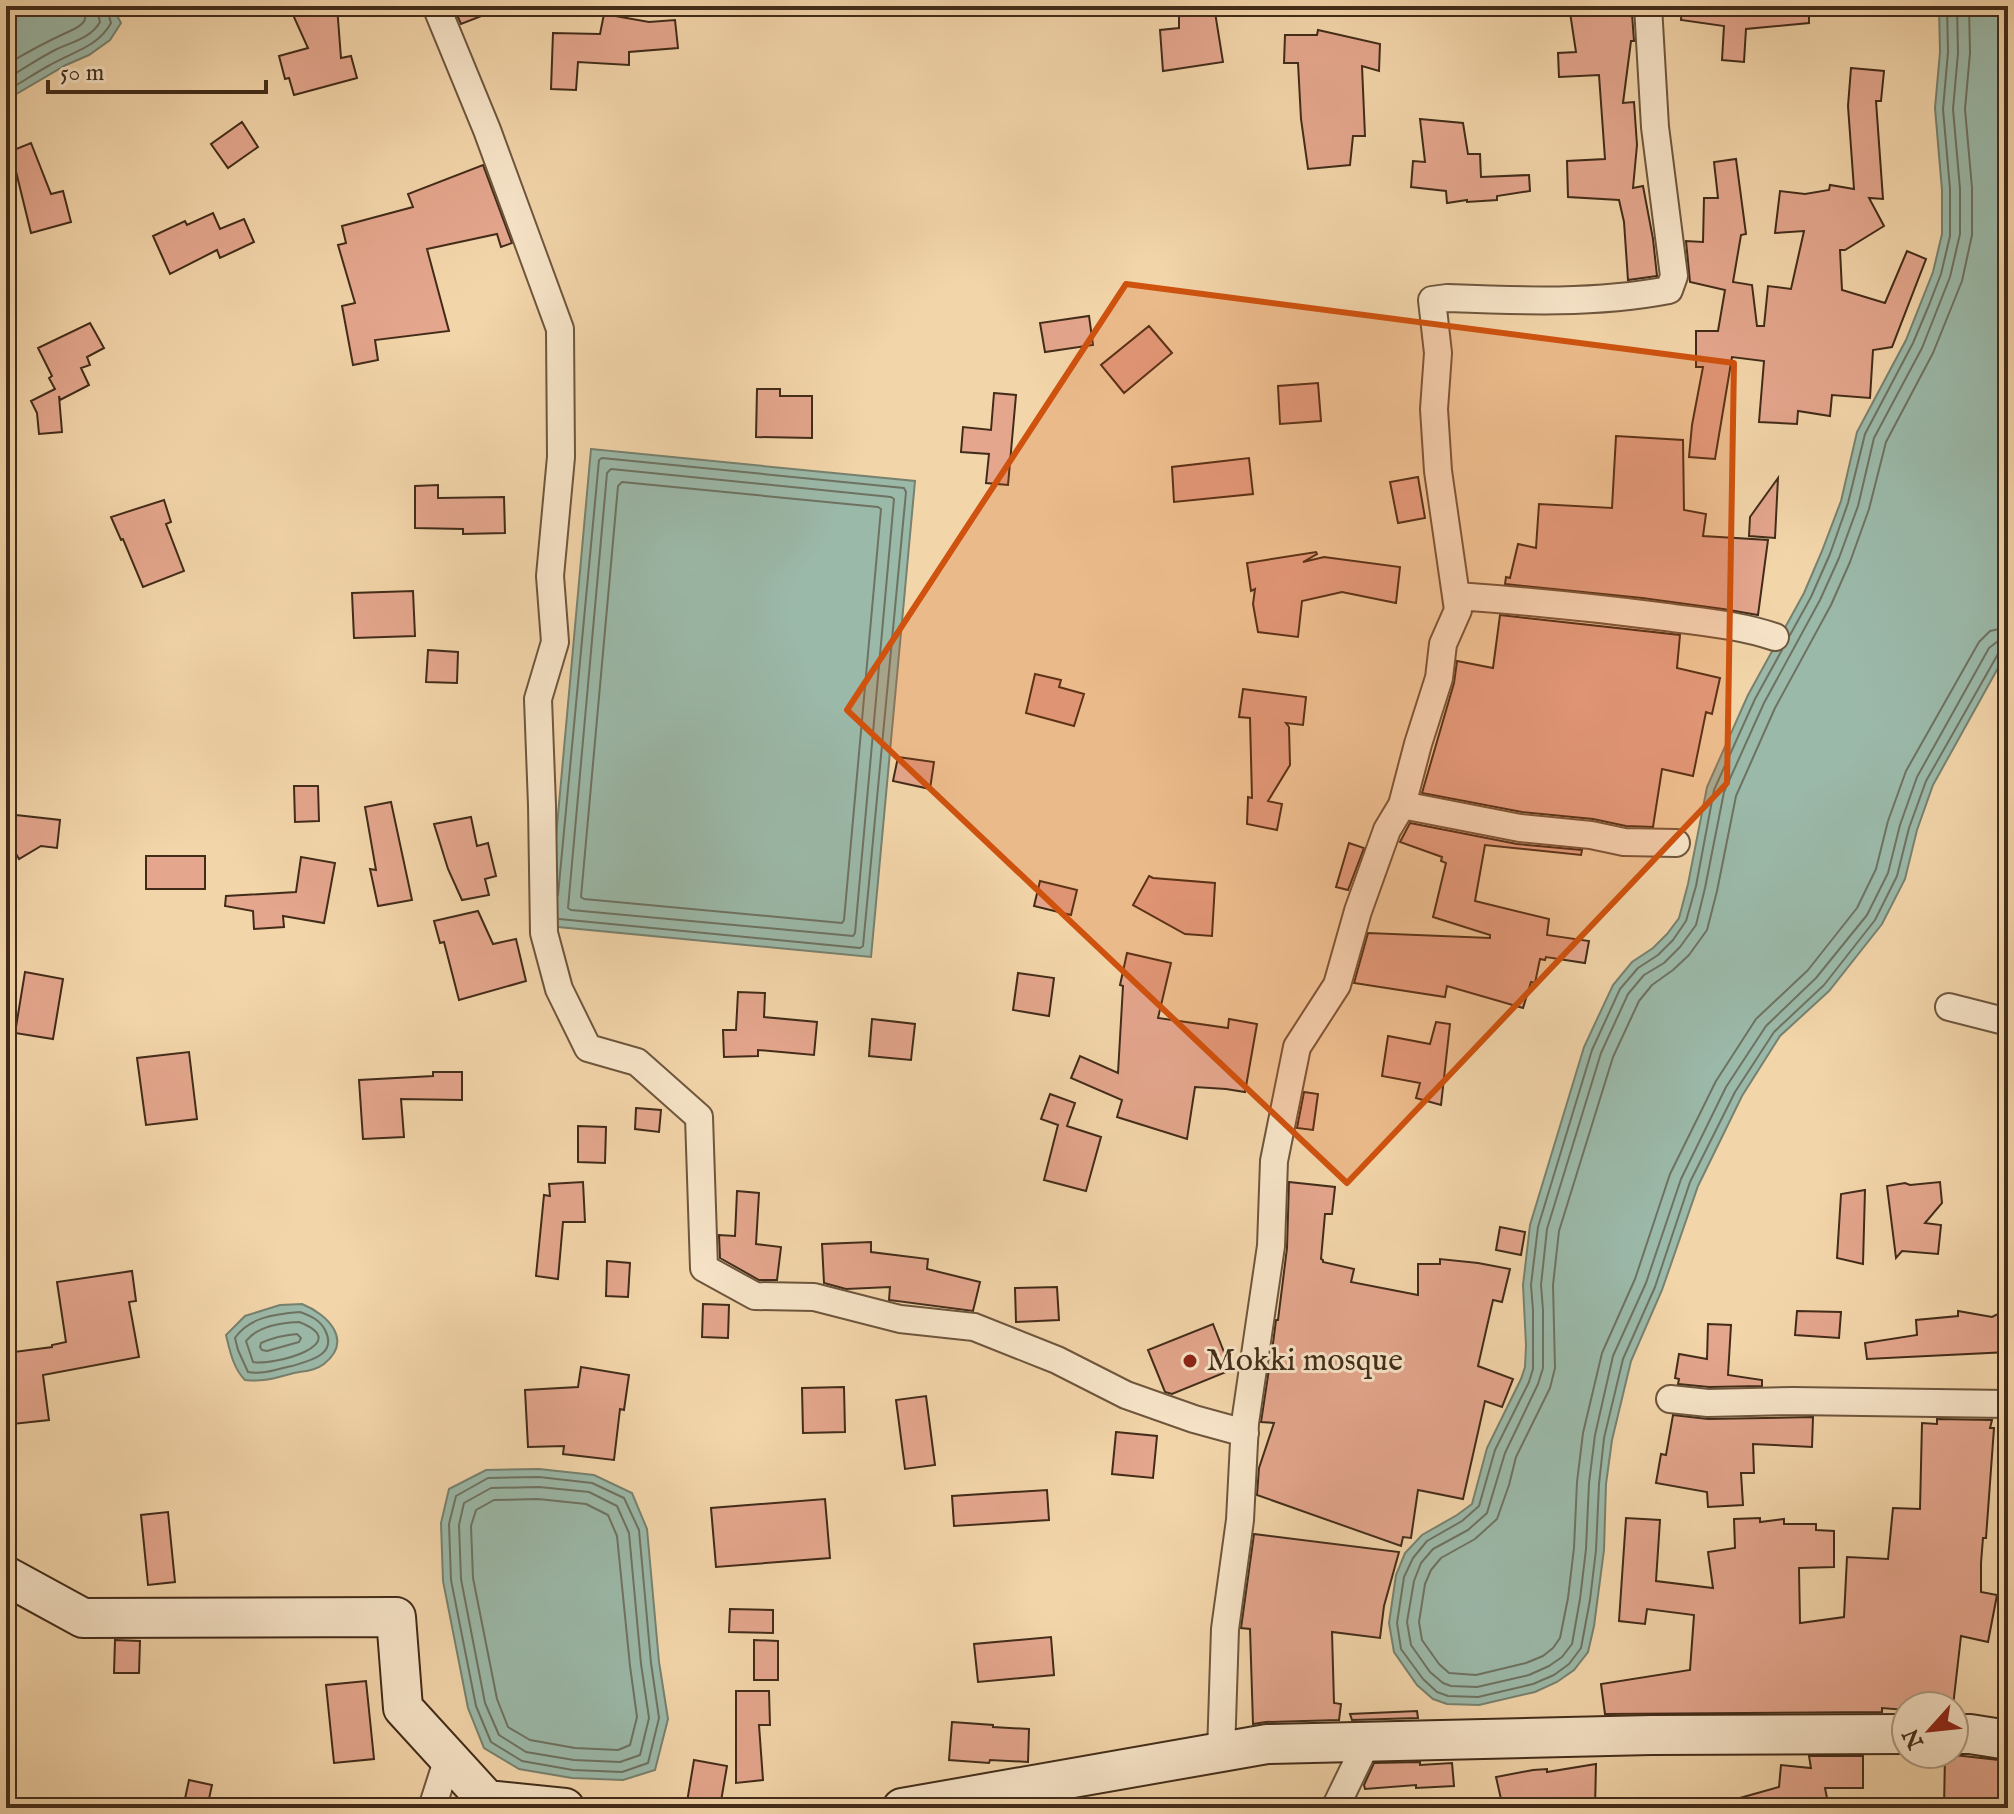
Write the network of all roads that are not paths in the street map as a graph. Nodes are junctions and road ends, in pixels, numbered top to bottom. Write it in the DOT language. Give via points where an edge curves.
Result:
graph roads {
  1 [pos="436,6"];
  2 [pos="1648,6"];
  3 [pos="1457,596"];
  4 [pos="1775,637"];
  5 [pos="1402,805"];
  6 [pos="1676,843"];
  7 [pos="1949,1007"];
  8 [pos="2008,1022"];
  9 [pos="1670,1399"];
  10 [pos="2008,1404"];
  11 [pos="1245,1433"];
  12 [pos="6,1576"];
  13 [pos="1890,1734"];
  14 [pos="1970,1734"];
  15 [pos="2008,1740"];
  16 [pos="1367,1742"];
  17 [pos="1221,1753"];
  18 [pos="448,1758"];
  19 [pos="432,1808"];
  20 [pos="565,1808"];
  21 [pos="902,1808"];
  22 [pos="1335,1808"];
  1 -- 11 [label="street" via="560,329 561,457 550,576 555,642 538,699 544,933 559,989 588,1048 637,1062 699,1117 704,1268 755,1296 814,1297 900,1319 974,1327 1126,1395"];
  2 -- 3 [label="street" via="1655,127 1674,276 1669,290 1600,299 1432,300 1438,353 1438,471"];
  3 -- 4 [label="street" via="1662,616"];
  3 -- 5 [label="street" via="1458,610 1443,644 1439,678"];
  5 -- 6 [label="street" via="1520,828"];
  5 -- 11 [label="street" via="1387,830 1337,985 1297,1047 1274,1161 1271,1246"];
  7 -- 8 [label="street"];
  9 -- 10 [label="street"];
  11 -- 17 [label="street" via="1225,1629"];
  12 -- 18 [label="street" via="83,1618 396,1617 403,1708"];
  13 -- 16 [label="street"];
  14 -- 15 [label="street"];
  16 -- 17 [label="street" via="1267,1744"];
  16 -- 22 [label="street"];
  17 -- 21 [label="street"];
  18 -- 19 [label="street"];
  18 -- 20 [label="street" via="487,1800"];
}
